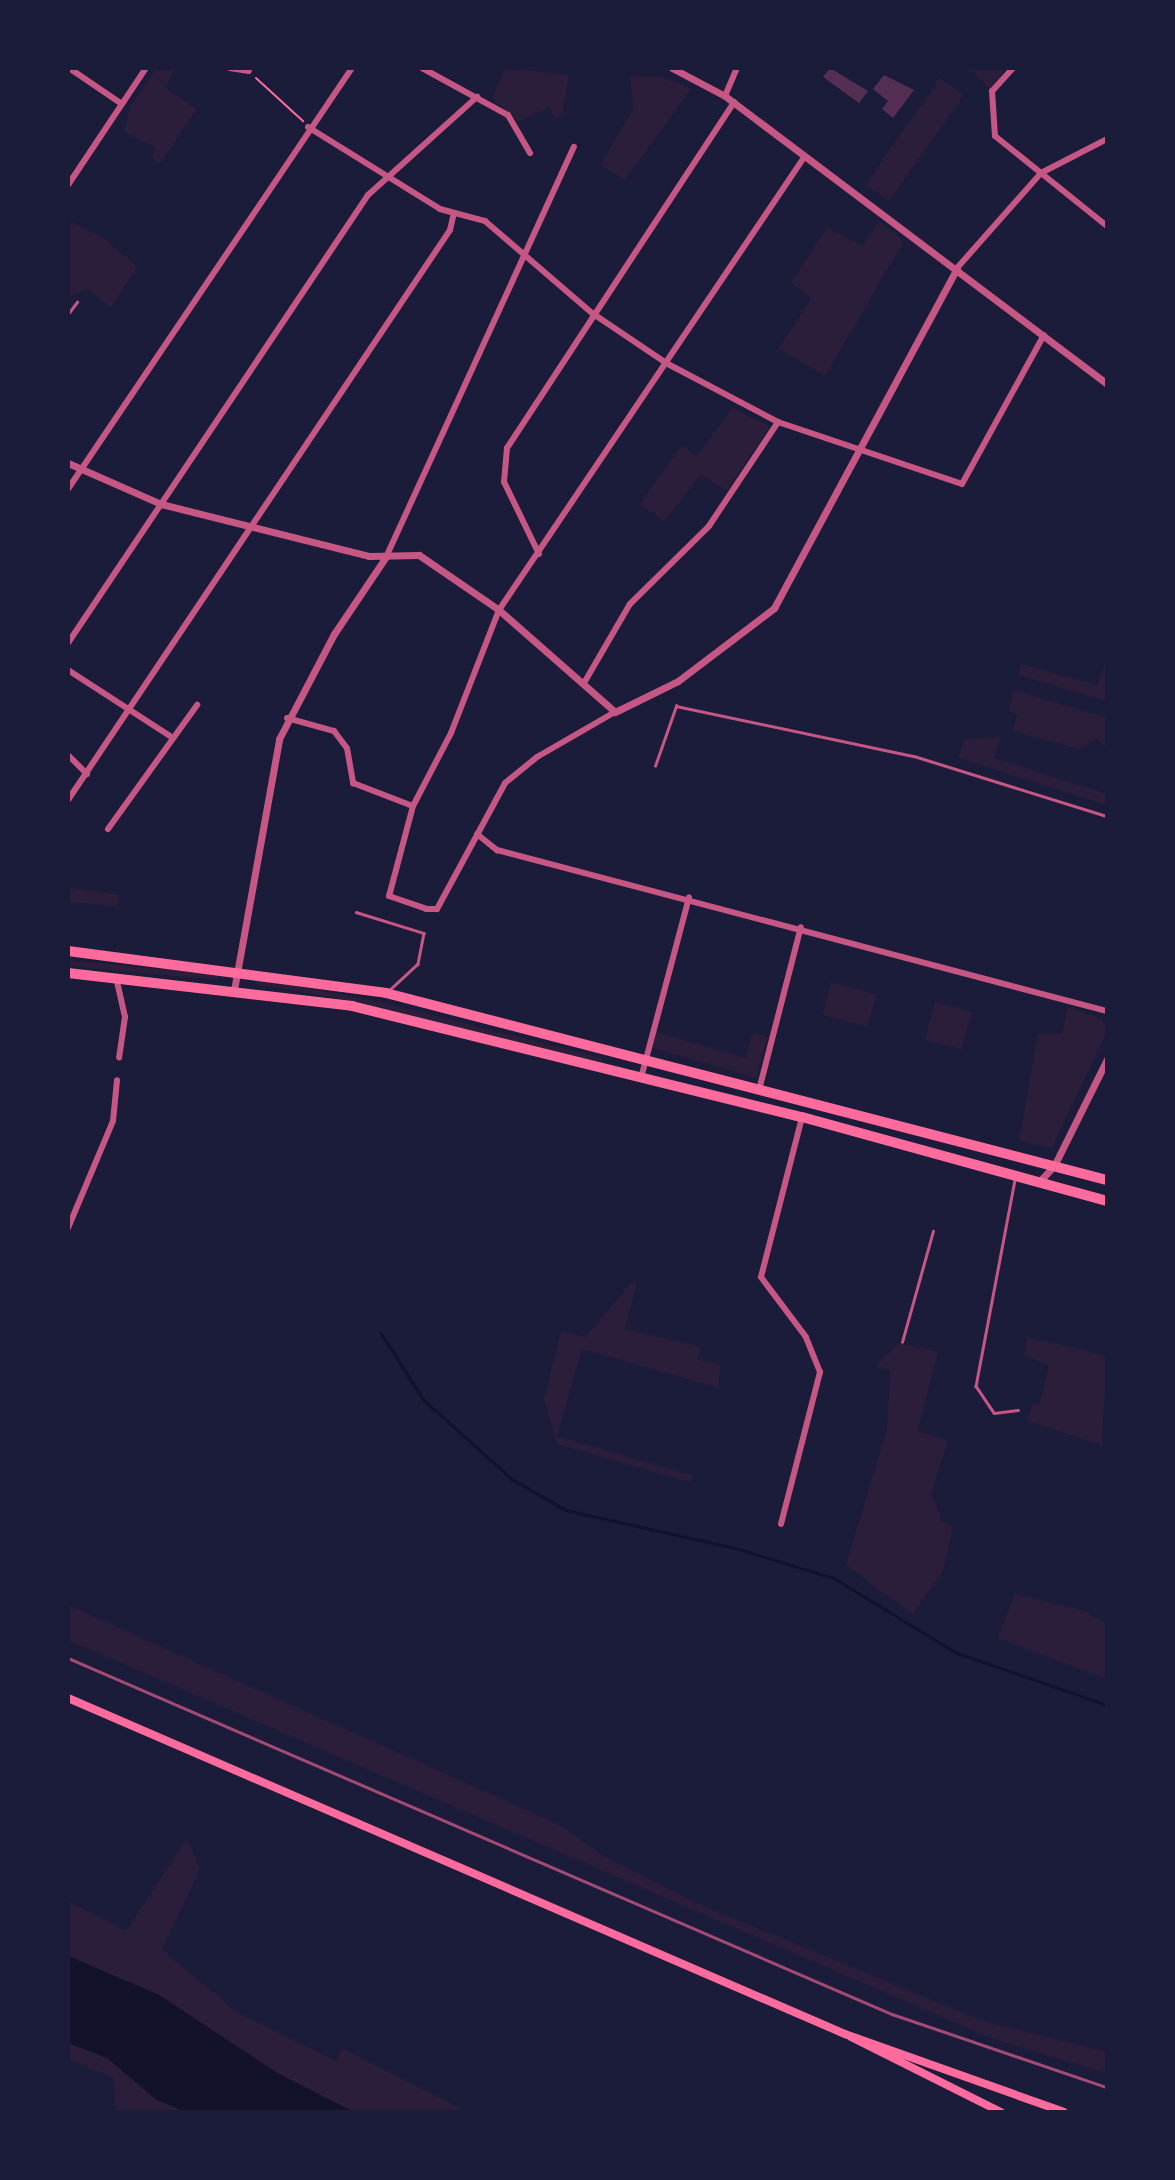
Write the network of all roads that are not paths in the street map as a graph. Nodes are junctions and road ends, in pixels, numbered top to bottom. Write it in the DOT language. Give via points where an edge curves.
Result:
graph roads {
  1 [pos="69,68"];
  2 [pos="146,68"];
  3 [pos="230,68"];
  4 [pos="352,68"];
  5 [pos="422,68"];
  6 [pos="672,68"];
  7 [pos="737,68"];
  8 [pos="1013,68"];
  9 [pos="249,71"];
  10 [pos="725,96"];
  11 [pos="477,97"];
  12 [pos="734,102"];
  13 [pos="122,104"];
  14 [pos="309,127"];
  15 [pos="1107,139"];
  16 [pos="574,146"];
  17 [pos="530,153"];
  18 [pos="805,156"];
  19 [pos="72,173"];
  20 [pos="1041,173"];
  21 [pos="386,177"];
  22 [pos="68,185"];
  23 [pos="454,213"];
  24 [pos="1107,226"];
  25 [pos="525,259"];
  26 [pos="957,268"];
  27 [pos="77,302"];
  28 [pos="592,313"];
  29 [pos="68,314"];
  30 [pos="1044,335"];
  31 [pos="666,363"];
  32 [pos="1107,384"];
  33 [pos="778,422"];
  34 [pos="858,448"];
  35 [pos="68,463"];
  36 [pos="80,470"];
  37 [pos="68,489"];
  38 [pos="161,504"];
  39 [pos="250,524"];
  40 [pos="539,554"];
  41 [pos="387,555"];
  42 [pos="499,610"];
  43 [pos="68,643"];
  44 [pos="68,670"];
  45 [pos="584,682"];
  46 [pos="197,705"];
  47 [pos="130,710"];
  48 [pos="615,712"];
  49 [pos="287,718"];
  50 [pos="170,736"];
  51 [pos="68,755"];
  52 [pos="655,765"];
  53 [pos="87,774"];
  54 [pos="68,800"];
  55 [pos="412,806"];
  56 [pos="1107,817"];
  57 [pos="108,830"];
  58 [pos="477,834"];
  59 [pos="689,897"];
  60 [pos="356,912"];
  61 [pos="800,927"];
  62 [pos="68,951"];
  63 [pos="237,970"];
  64 [pos="68,973"];
  65 [pos="116,977"];
  66 [pos="234,990"];
  67 [pos="386,993"];
  68 [pos="1107,1012"];
  69 [pos="119,1058"];
  70 [pos="646,1059"];
  71 [pos="1107,1059"];
  72 [pos="641,1079"];
  73 [pos="117,1080"];
  74 [pos="759,1090"];
  75 [pos="802,1117"];
  76 [pos="1054,1166"];
  77 [pos="1016,1177"];
  78 [pos="1107,1180"];
  79 [pos="1038,1183"];
  80 [pos="1053,1187"];
  81 [pos="1107,1201"];
  82 [pos="68,1228"];
  83 [pos="933,1231"];
  84 [pos="902,1342"];
  85 [pos="1018,1410"];
  86 [pos="781,1524"];
  87 [pos="68,1698"];
  88 [pos="845,2034"];
  89 [pos="1001,2112"];
  90 [pos="1064,2112"];
  1 -- 13 [label="street"];
  2 -- 13 [label="street"];
  3 -- 9 [label="street"];
  4 -- 14 [label="street"];
  5 -- 11 [label="street"];
  6 -- 10 [label="street"];
  7 -- 10 [label="street"];
  8 -- 20 [label="street" via="992,91 989,120 995,136"];
  10 -- 12 [label="street"];
  11 -- 17 [label="street" via="508,115"];
  11 -- 21 [label="street"];
  12 -- 18 [label="street"];
  12 -- 28 [label="street"];
  13 -- 19 [label="street"];
  14 -- 21 [label="street"];
  14 -- 36 [label="street"];
  15 -- 20 [label="street"];
  16 -- 25 [label="street"];
  18 -- 26 [label="street"];
  18 -- 31 [label="street"];
  19 -- 22 [label="street"];
  20 -- 24 [label="street"];
  20 -- 26 [label="street"];
  21 -- 23 [label="street"];
  21 -- 38 [label="street"];
  23 -- 25 [label="street" via="485,220"];
  23 -- 39 [label="street" via="450,229"];
  25 -- 28 [label="street"];
  25 -- 41 [label="street"];
  26 -- 30 [label="street"];
  26 -- 34 [label="street"];
  27 -- 29 [label="lane"];
  28 -- 31 [label="street"];
  28 -- 40 [label="street" via="507,448 504,482"];
  30 -- 32 [label="street"];
  30 -- 34 [label="street" via="962,484"];
  31 -- 33 [label="street"];
  31 -- 40 [label="street"];
  33 -- 34 [label="street"];
  33 -- 45 [label="street" via="709,526 630,604"];
  34 -- 48 [label="street" via="774,608 678,681"];
  35 -- 36 [label="street"];
  36 -- 37 [label="street"];
  36 -- 38 [label="street"];
  38 -- 39 [label="street"];
  38 -- 43 [label="street"];
  39 -- 41 [label="street"];
  39 -- 47 [label="street"];
  40 -- 42 [label="street"];
  41 -- 42 [label="street" via="419,555"];
  41 -- 49 [label="street"];
  42 -- 45 [label="street"];
  42 -- 55 [label="street" via="451,733"];
  44 -- 47 [label="street"];
  45 -- 48 [label="street"];
  46 -- 50 [label="street"];
  47 -- 50 [label="street"];
  47 -- 53 [label="street"];
  48 -- 58 [label="street" via="519,769"];
  49 -- 55 [label="street" via="334,731 348,748 353,783"];
  49 -- 63 [label="street"];
  50 -- 57 [label="street"];
  51 -- 53 [label="street"];
  52 -- 56 [label="lane" via="676,706 914,756"];
  53 -- 54 [label="street"];
  55 -- 58 [label="street" via="389,896 437,908"];
  58 -- 59 [label="street" via="497,850"];
  59 -- 61 [label="street"];
  59 -- 70 [label="street"];
  60 -- 67 [label="lane" via="424,933 418,964"];
  61 -- 68 [label="street"];
  61 -- 74 [label="street"];
  62 -- 63 [label="main road"];
  63 -- 66 [label="street"];
  63 -- 67 [label="main road"];
  64 -- 65 [label="main road"];
  65 -- 66 [label="main road"];
  65 -- 69 [label="street" via="125,1017"];
  66 -- 72 [label="main road" via="352,1006"];
  67 -- 70 [label="main road"];
  70 -- 72 [label="street"];
  70 -- 74 [label="main road"];
  71 -- 76 [label="street"];
  72 -- 75 [label="main road"];
  73 -- 82 [label="street" via="113,1121"];
  74 -- 76 [label="main road"];
  75 -- 77 [label="main road"];
  75 -- 86 [label="street" via="761,1277 806,1337 820,1372"];
  76 -- 78 [label="main road"];
  76 -- 79 [label="street"];
  76 -- 80 [label="street"];
  77 -- 79 [label="main road"];
  77 -- 85 [label="lane" via="975,1386 994,1413"];
  79 -- 80 [label="main road"];
  80 -- 81 [label="main road"];
  83 -- 84 [label="lane"];
  87 -- 88 [label="main road"];
  88 -- 89 [label="main road"];
  88 -- 90 [label="main road"];
}
